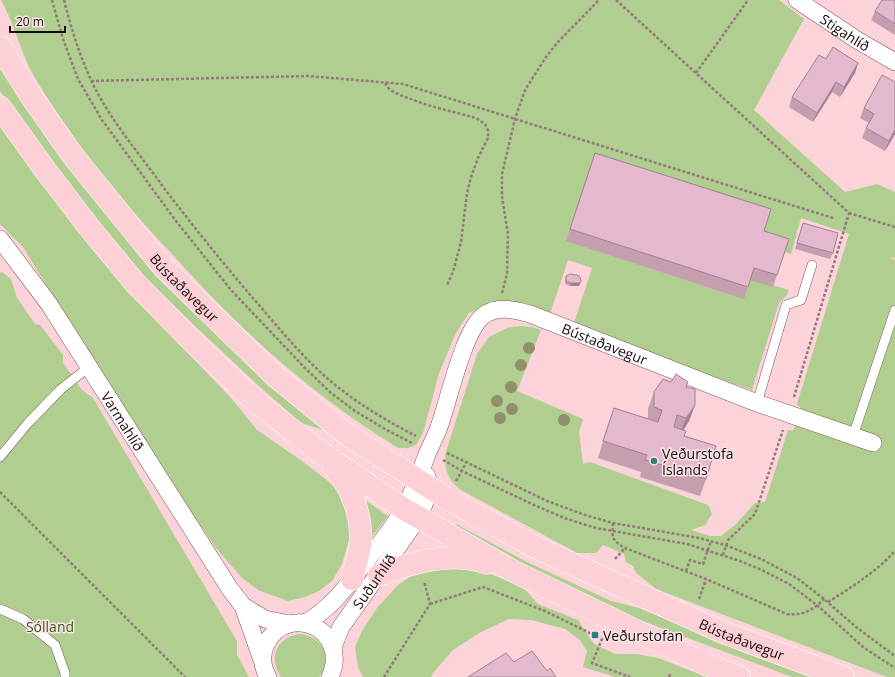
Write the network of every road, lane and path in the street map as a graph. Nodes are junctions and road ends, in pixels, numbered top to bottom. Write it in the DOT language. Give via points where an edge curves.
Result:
graph roads {
  1 [pos="52,0"];
  2 [pos="64,0"];
  3 [pos="599,0"];
  4 [pos="616,0"];
  5 [pos="748,0"];
  6 [pos="798,0"];
  7 [pos="0,47"];
  8 [pos="895,62"];
  9 [pos="91,81"];
  10 [pos="385,82"];
  11 [pos="0,107"];
  12 [pos="515,119"];
  13 [pos="849,213"];
  14 [pos="833,218"];
  15 [pos="895,227"];
  16 [pos="0,239"];
  17 [pos="812,265"];
  18 [pos="446,285"];
  19 [pos="498,309"];
  20 [pos="895,310"];
  21 [pos="89,367"];
  22 [pos="757,403"];
  23 [pos="853,436"];
  24 [pos="422,438"];
  25 [pos="873,443"];
  26 [pos="441,450"];
  27 [pos="320,452"];
  28 [pos="427,455"];
  29 [pos="0,456"];
  30 [pos="466,463"];
  31 [pos="462,471"];
  32 [pos="423,484"];
  33 [pos="452,486"];
  34 [pos="0,492"];
  35 [pos="411,513"];
  36 [pos="613,523"];
  37 [pos="613,531"];
  38 [pos="710,541"];
  39 [pos="625,548"];
  40 [pos="708,550"];
  41 [pos="895,551"];
  42 [pos="615,559"];
  43 [pos="513,571"];
  44 [pos="686,571"];
  45 [pos="379,575"];
  46 [pos="423,575"];
  47 [pos="352,579"];
  48 [pos="706,579"];
  49 [pos="699,599"];
  50 [pos="824,599"];
  51 [pos="828,602"];
  52 [pos="430,604"];
  53 [pos="243,606"];
  54 [pos="818,606"];
  55 [pos="0,609"];
  56 [pos="297,624"];
  57 [pos="334,653"];
  58 [pos="895,656"];
  59 [pos="262,660"];
  60 [pos="895,668"];
  61 [pos="671,673"];
  62 [pos="65,677"];
  63 [pos="185,677"];
  64 [pos="268,677"];
  65 [pos="330,677"];
  66 [pos="345,677"];
  67 [pos="384,677"];
  68 [pos="630,677"];
  69 [pos="669,677"];
  70 [pos="739,677"];
  71 [pos="842,677"];
  1 -- 28 [label="path" via="78,79 102,120 176,221 231,290 331,393 355,411"];
  2 -- 9 [label="path" via="71,30"];
  3 -- 12 [label="path" via="546,57 525,90"];
  4 -- 5 [label="path" via="696,73"];
  6 -- 8 [label="street, Stigahlíð"];
  7 -- 32 [label="main road, Bústaðavegur" via="73,156 164,268 276,376 349,436"];
  9 -- 10 [label="path" via="308,76"];
  9 -- 24 [label="path" via="128,140 190,222 280,330 339,388 367,408"];
  10 -- 12 [label="path" via="403,84"];
  10 -- 18 [label="path" via="390,90 400,95 476,118 485,124 488,130 488,138 471,177 461,242 453,272"];
  11 -- 27 [label="main road" via="57,185 135,283 254,400"];
  12 -- 14 [label="path"];
  12 -- 19 [label="path" via="502,174 502,197 508,234 507,274"];
  13 -- 15 [label="path"];
  16 -- 21 [label="street, Varmahlíð" via="49,304"];
  17 -- 22 [label="lane" via="801,300 786,305"];
  19 -- 22 [label="street, Bústaðavegur" via="530,314"];
  19 -- 28 [label="street" via="483,315 473,328"];
  20 -- 23 [label="lane"];
  21 -- 29 [label="lane" via="61,389"];
  21 -- 53 [label="street, Varmahlíð"];
  22 -- 23 [label="street, Bústaðavegur"];
  23 -- 25 [label="street, Bústaðavegur"];
  26 -- 30 [label="path"];
  27 -- 35 [label="main road"];
  27 -- 47 [label="main road" via="347,486 357,510 360,546"];
  28 -- 31 [label="path"];
  28 -- 32 [label="street"];
  30 -- 31 [label="path"];
  30 -- 36 [label="path" via="547,501"];
  31 -- 33 [label="path"];
  31 -- 37 [label="path" via="567,519"];
  32 -- 35 [label="street"];
  32 -- 71 [label="main road, Bústaðavegur" via="535,547 722,632"];
  34 -- 63 [label="path"];
  35 -- 43 [label="main road"];
  35 -- 45 [label="street, Suðurhlíð"];
  35 -- 47 [label="street, Suðurhlíð" via="396,521"];
  36 -- 37 [label="path"];
  36 -- 38 [label="path"];
  37 -- 39 [label="path" via="612,537 616,543"];
  37 -- 40 [label="path"];
  38 -- 40 [label="path"];
  38 -- 50 [label="path" via="761,559 797,578"];
  39 -- 42 [label="path"];
  39 -- 44 [label="path"];
  40 -- 44 [label="path" via="703,564 690,560"];
  40 -- 54 [label="path" via="740,561 789,584"];
  41 -- 51 [label="path" via="859,582"];
  43 -- 45 [label="main road" via="477,559 456,558 419,562"];
  43 -- 70 [label="main road" via="705,664"];
  44 -- 48 [label="path"];
  45 -- 57 [label="street, Suðurhlíð" via="341,627"];
  46 -- 52 [label="path"];
  47 -- 56 [label="street, Suðurhlíð" via="328,607 317,616"];
  48 -- 49 [label="path"];
  48 -- 54 [label="path" via="787,614 804,613"];
  50 -- 51 [label="path"];
  50 -- 54 [label="path"];
  51 -- 58 [label="path"];
  52 -- 67 [label="path"];
  52 -- 68 [label="path" via="483,587 545,611 602,639 592,663"];
  53 -- 56 [label="street, Varmahlíð" via="265,619"];
  53 -- 59 [label="street, Varmahlíð"];
  54 -- 60 [label="path" via="863,647"];
  55 -- 62 [label="lane" via="23,619 55,645"];
  56 -- 57 [label="street, Varmahlíð" via="314,626 322,631 329,638"];
  56 -- 59 [label="street, Suðurhlíð" via="278,629 264,648"];
  57 -- 65 [label="street, Suðurhlíð" via="334,670"];
  57 -- 66 [label="street"];
  59 -- 64 [label="street, Varmahlíð"];
  61 -- 69 [label="path"];
}
